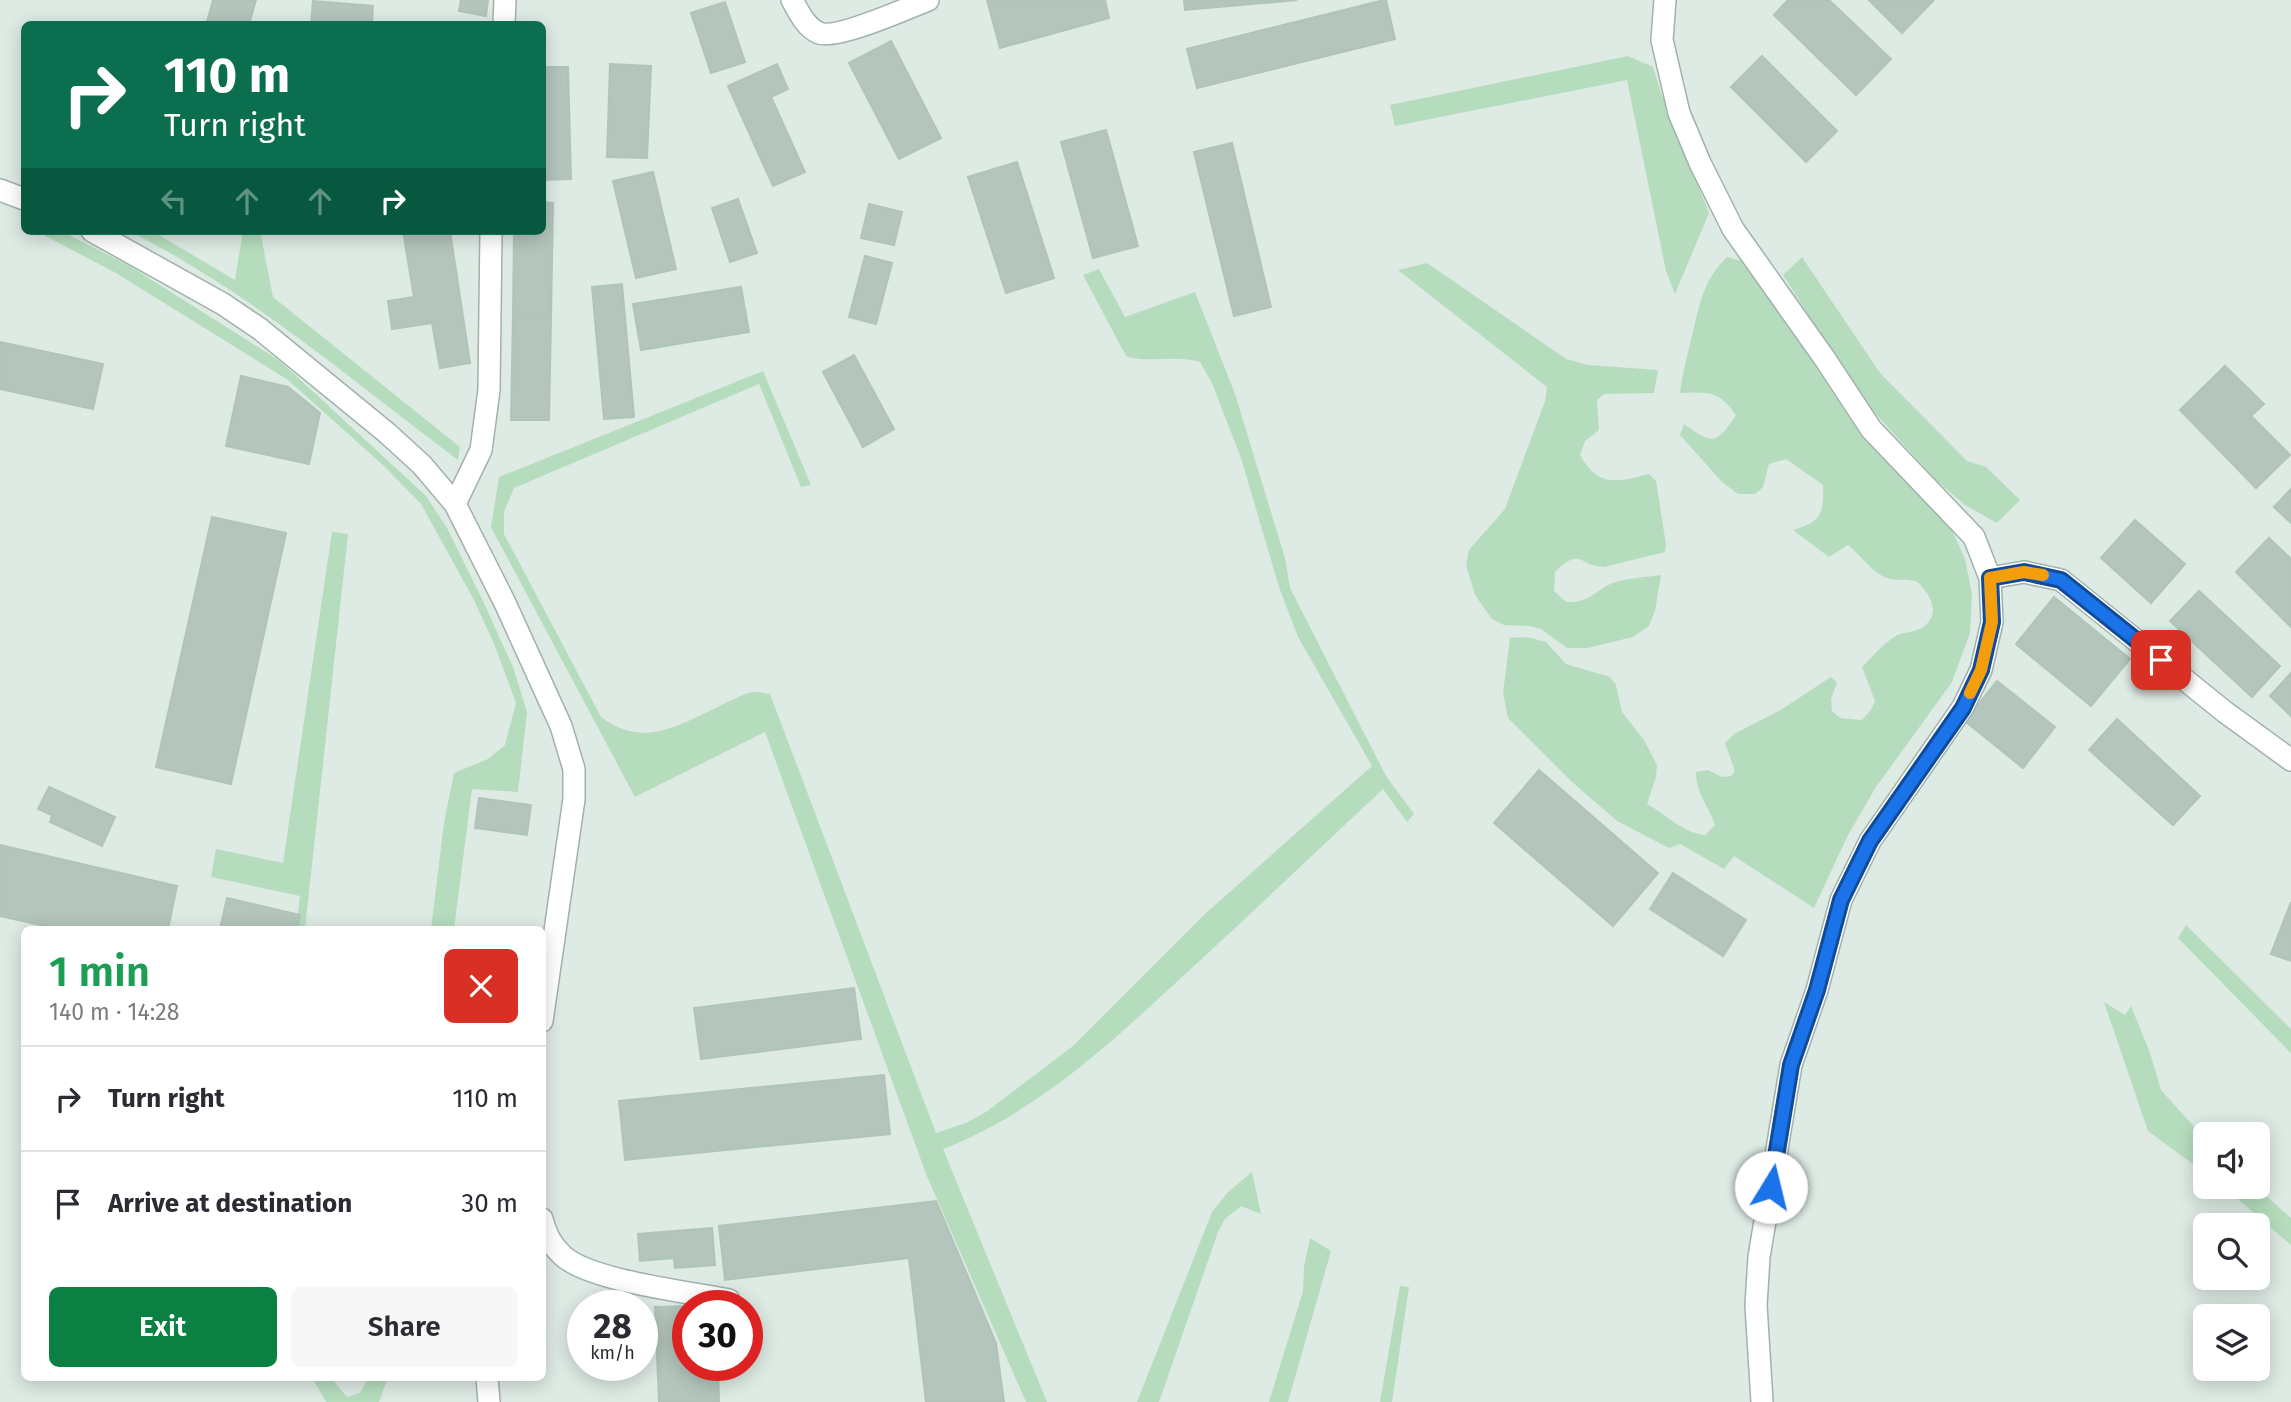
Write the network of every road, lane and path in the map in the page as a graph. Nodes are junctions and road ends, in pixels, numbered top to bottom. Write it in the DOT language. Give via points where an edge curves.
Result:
graph roads {
  1 [pos="505,0"];
  2 [pos="792,0"];
  3 [pos="928,0"];
  4 [pos="1665,0"];
  5 [pos="504,21"];
  6 [pos="0,190"];
  7 [pos="21,199"];
  8 [pos="99,235"];
  9 [pos="491,235"];
  10 [pos="455,504"];
  11 [pos="1990,578"];
  12 [pos="2291,760"];
  13 [pos="546,992"];
  14 [pos="546,1233"];
  15 [pos="679,1290"];
  16 [pos="487,1381"];
  17 [pos="489,1402"];
  18 [pos="1762,1402"];
  1 -- 5 [label="street"];
  2 -- 3 [label="street" via="806,24 821,34 839,33"];
  4 -- 11 [label="street" via="1662,40 1679,113 1733,229 1871,429 1974,537"];
  6 -- 7 [label="street"];
  8 -- 10 [label="street" via="260,329 387,433"];
  9 -- 10 [label="street" via="489,390 481,450"];
  10 -- 13 [label="street" via="538,671 574,769"];
  11 -- 12 [label="street" via="2024,572 2061,580"];
  11 -- 18 [label="street" via="1992,622 1981,670 1963,708 1870,841 1841,900 1791,1065 1759,1257 1756,1305"];
  14 -- 15 [label="street" via="565,1257 594,1273"];
  16 -- 17 [label="street"];
}
